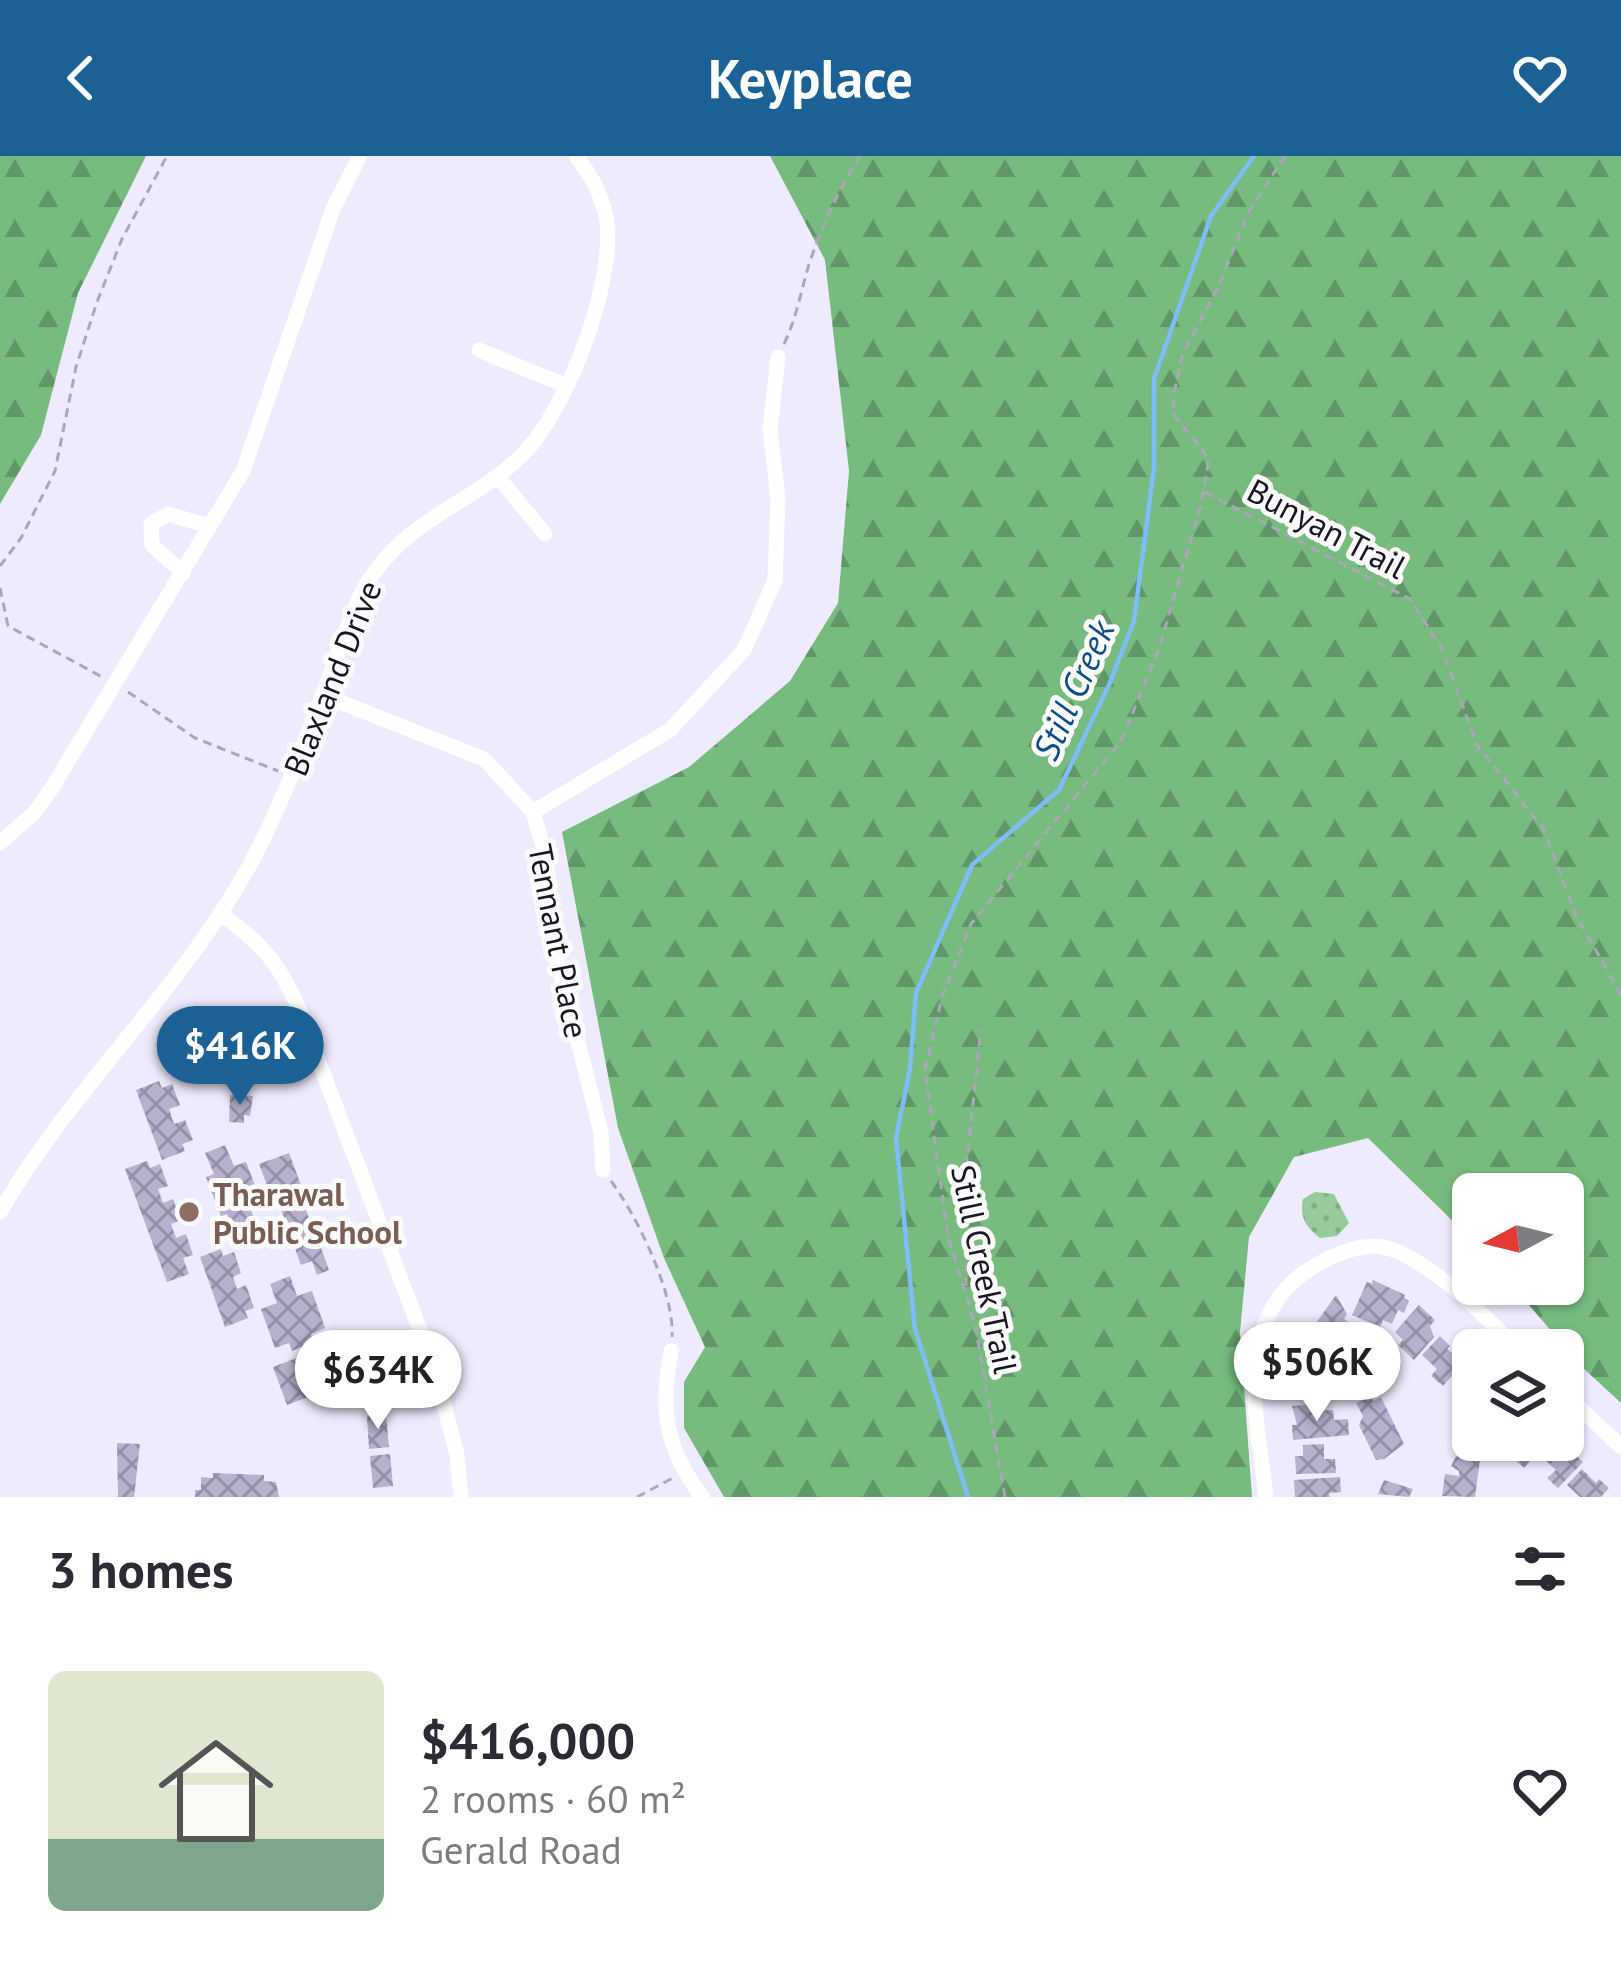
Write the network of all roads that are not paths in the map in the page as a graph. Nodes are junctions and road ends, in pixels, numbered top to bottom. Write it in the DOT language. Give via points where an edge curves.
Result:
graph roads {
  1 [pos="360,156"];
  2 [pos="576,156"];
  3 [pos="479,350"];
  4 [pos="778,357"];
  5 [pos="567,386"];
  6 [pos="498,477"];
  7 [pos="209,526"];
  8 [pos="545,533"];
  9 [pos="183,573"];
  10 [pos="322,695"];
  11 [pos="533,812"];
  12 [pos="0,843"];
  13 [pos="220,913"];
  14 [pos="603,1170"];
  15 [pos="0,1212"];
  16 [pos="1497,1329"];
  17 [pos="671,1351"];
  18 [pos="1584,1412"];
  19 [pos="1621,1447"];
  20 [pos="461,1497"];
  21 [pos="702,1497"];
  22 [pos="1266,1497"];
  1 -- 7 [label="street" via="333,209 243,471"];
  2 -- 5 [label="street, Blaxland Drive" via="605,211 608,243 604,281"];
  3 -- 5 [label="street"];
  4 -- 11 [label="street" via="770,428 775,580 744,650 670,730"];
  5 -- 6 [label="street, Blaxland Drive" via="548,424"];
  6 -- 8 [label="street"];
  6 -- 10 [label="street, Blaxland Drive" via="426,519 371,576"];
  7 -- 9 [label="street"];
  7 -- 9 [label="street" via="168,514 151,524 152,545"];
  9 -- 12 [label="street" via="36,811"];
  10 -- 11 [label="street, Tennant Place" via="484,759"];
  10 -- 13 [label="street, Blaxland Drive" via="292,776"];
  11 -- 14 [label="street, Tennant Place"];
  13 -- 15 [label="street, Blaxland Drive"];
  13 -- 20 [label="street" via="273,957 299,1010 435,1370"];
  16 -- 22 [label="street" via="1424,1266 1375,1245 1324,1260 1293,1281 1262,1329 1256,1355"];
  17 -- 21 [label="street" via="664,1404 670,1439"];
  18 -- 19 [label="street"];
}
